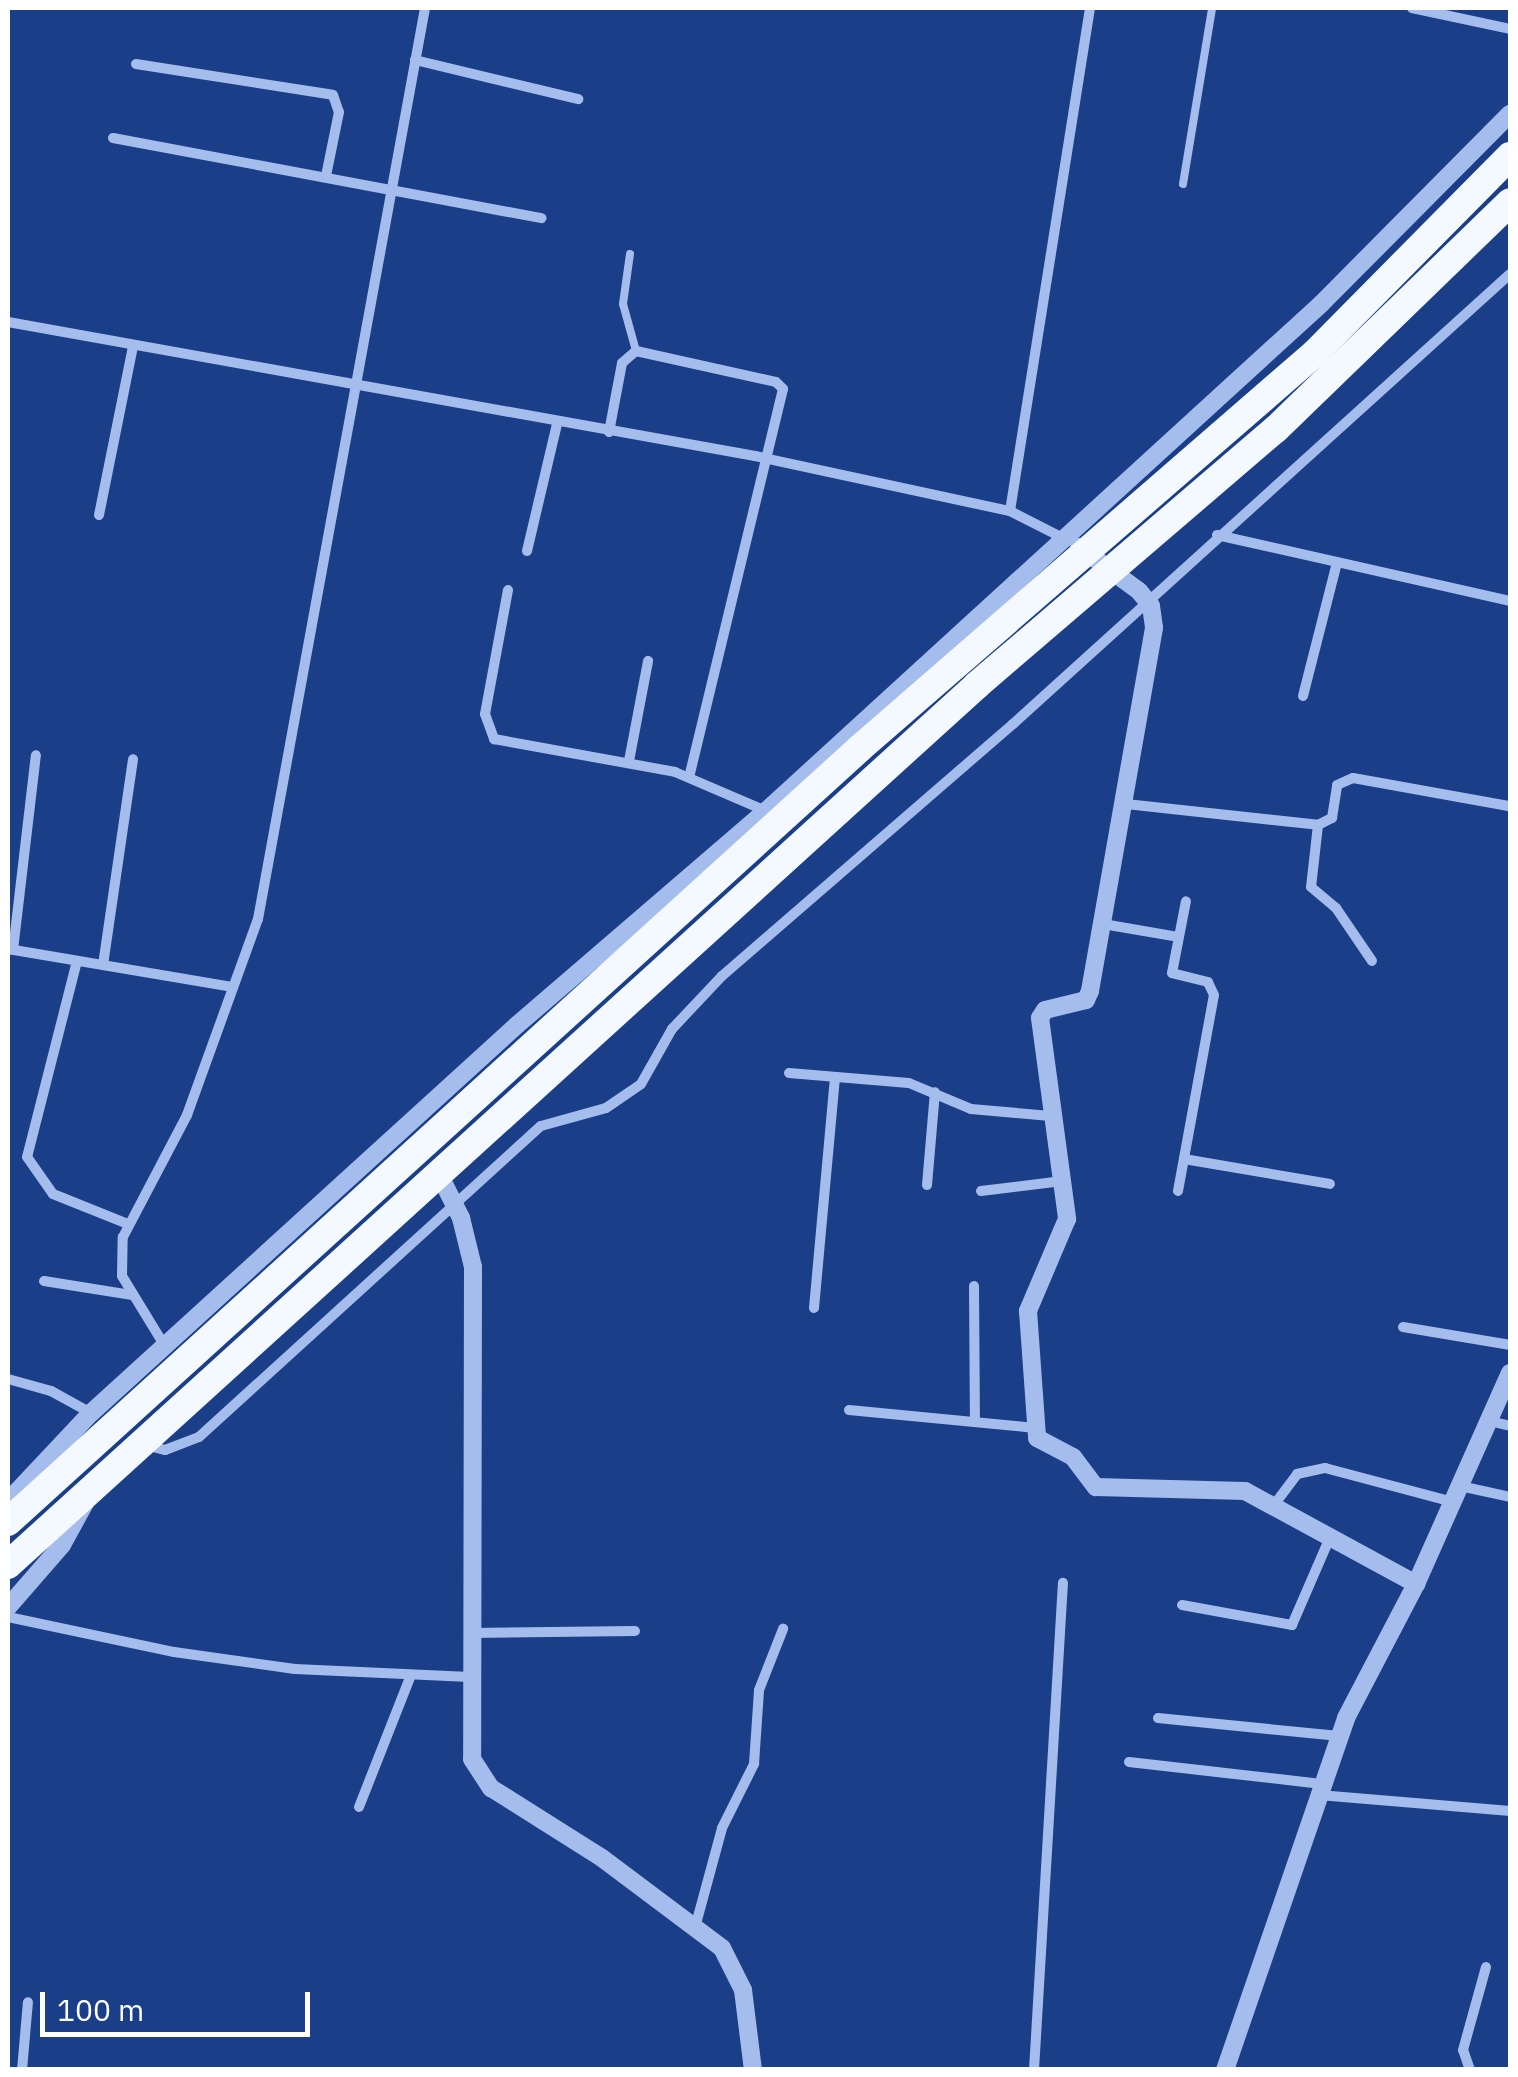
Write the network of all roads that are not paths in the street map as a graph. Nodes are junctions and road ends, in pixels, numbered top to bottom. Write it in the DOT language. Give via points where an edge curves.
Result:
graph roads {
  1 [pos="424,8"];
  2 [pos="1090,8"];
  3 [pos="1212,8"];
  4 [pos="1412,8"];
  5 [pos="1510,29"];
  6 [pos="415,60"];
  7 [pos="136,64"];
  8 [pos="578,98"];
  9 [pos="1510,114"];
  10 [pos="113,138"];
  11 [pos="1510,156"];
  12 [pos="326,176"];
  13 [pos="1183,184"];
  14 [pos="392,189"];
  15 [pos="1510,202"];
  16 [pos="542,218"];
  17 [pos="630,254"];
  18 [pos="1510,274"];
  19 [pos="8,322"];
  20 [pos="133,347"];
  21 [pos="636,351"];
  22 [pos="357,386"];
  23 [pos="557,424"];
  24 [pos="610,432"];
  25 [pos="766,459"];
  26 [pos="1010,510"];
  27 [pos="99,515"];
  28 [pos="1217,536"];
  29 [pos="1075,545"];
  30 [pos="527,551"];
  31 [pos="1337,563"];
  32 [pos="1108,570"];
  33 [pos="508,590"];
  34 [pos="1145,599"];
  35 [pos="1510,601"];
  36 [pos="648,661"];
  37 [pos="1303,696"];
  38 [pos="36,755"];
  39 [pos="134,759"];
  40 [pos="628,761"];
  41 [pos="689,777"];
  42 [pos="1126,804"];
  43 [pos="1508,806"];
  44 [pos="766,811"];
  45 [pos="1318,824"];
  46 [pos="1186,901"];
  47 [pos="1103,924"];
  48 [pos="1178,937"];
  49 [pos="10,950"];
  50 [pos="77,961"];
  51 [pos="1372,961"];
  52 [pos="103,965"];
  53 [pos="232,987"];
  54 [pos="789,1073"];
  55 [pos="835,1077"];
  56 [pos="935,1092"];
  57 [pos="1051,1116"];
  58 [pos="1184,1158"];
  59 [pos="437,1170"];
  60 [pos="1063,1181"];
  61 [pos="927,1184"];
  62 [pos="1330,1184"];
  63 [pos="981,1191"];
  64 [pos="1178,1191"];
  65 [pos="455,1204"];
  66 [pos="128,1224"];
  67 [pos="44,1281"];
  68 [pos="974,1286"];
  69 [pos="130,1295"];
  70 [pos="814,1308"];
  71 [pos="1403,1327"];
  72 [pos="1510,1345"];
  73 [pos="166,1348"];
  74 [pos="1510,1372"];
  75 [pos="8,1379"];
  76 [pos="848,1410"];
  77 [pos="91,1413"];
  78 [pos="1489,1421"];
  79 [pos="975,1422"];
  80 [pos="1510,1426"];
  81 [pos="1034,1428"];
  82 [pos="140,1443"];
  83 [pos="92,1487"];
  84 [pos="1456,1494"];
  85 [pos="1510,1497"];
  86 [pos="1274,1505"];
  87 [pos="9,1506"];
  88 [pos="1328,1542"];
  89 [pos="8,1565"];
  90 [pos="1063,1583"];
  91 [pos="1416,1584"];
  92 [pos="1182,1605"];
  93 [pos="8,1607"];
  94 [pos="8,1617"];
  95 [pos="783,1629"];
  96 [pos="635,1631"];
  97 [pos="471,1634"];
  98 [pos="411,1674"];
  99 [pos="470,1677"];
  100 [pos="1158,1718"];
  101 [pos="1340,1736"];
  102 [pos="1129,1762"];
  103 [pos="1320,1790"];
  104 [pos="360,1806"];
  105 [pos="1510,1811"];
  106 [pos="696,1924"];
  107 [pos="1486,1967"];
  108 [pos="28,2002"];
  109 [pos="22,2070"];
  110 [pos="753,2070"];
  111 [pos="1034,2070"];
  112 [pos="1224,2070"];
  113 [pos="1470,2070"];
  1 -- 6 [label="street"];
  2 -- 26 [label="street"];
  3 -- 13 [label="lane"];
  4 -- 5 [label="street"];
  6 -- 8 [label="street"];
  6 -- 14 [label="street"];
  7 -- 12 [label="street" via="333,95 339,112"];
  9 -- 29 [label="street"];
  10 -- 12 [label="street"];
  11 -- 29 [label="highway" via="1315,353"];
  12 -- 14 [label="street"];
  14 -- 16 [label="street"];
  14 -- 22 [label="street"];
  15 -- 32 [label="highway" via="1276,429"];
  17 -- 21 [label="lane" via="623,304"];
  18 -- 28 [label="street"];
  19 -- 20 [label="street"];
  20 -- 22 [label="street"];
  20 -- 27 [label="street"];
  21 -- 24 [label="street" via="622,363"];
  21 -- 25 [label="street" via="776,382 783,401"];
  22 -- 23 [label="street"];
  22 -- 53 [label="street" via="279,820 258,919"];
  23 -- 24 [label="street"];
  23 -- 30 [label="street"];
  24 -- 25 [label="street"];
  25 -- 26 [label="street"];
  25 -- 41 [label="street"];
  26 -- 29 [label="street"];
  28 -- 31 [label="street"];
  28 -- 34 [label="street"];
  29 -- 32 [label="street"];
  29 -- 44 [label="street"];
  29 -- 87 [label="highway" via="68,1468"];
  31 -- 35 [label="street"];
  31 -- 37 [label="street"];
  32 -- 34 [label="street"];
  32 -- 59 [label="highway"];
  33 -- 40 [label="street" via="485,714 488,733"];
  34 -- 42 [label="street" via="1154,628"];
  34 -- 65 [label="street" via="1013,724 711,986 672,1030 641,1084 606,1108 542,1126"];
  36 -- 40 [label="street"];
  38 -- 49 [label="street"];
  39 -- 52 [label="street"];
  40 -- 41 [label="street"];
  41 -- 44 [label="street"];
  42 -- 45 [label="street"];
  42 -- 47 [label="street"];
  43 -- 45 [label="street" via="1353,778 1337,785 1332,818"];
  44 -- 73 [label="street" via="517,1025"];
  45 -- 51 [label="street" via="1311,888 1348,923"];
  46 -- 48 [label="street"];
  47 -- 48 [label="street"];
  47 -- 57 [label="street" via="1086,1000 1045,1010 1040,1018"];
  48 -- 58 [label="street" via="1172,973 1208,982 1214,995"];
  49 -- 50 [label="street"];
  50 -- 52 [label="street"];
  50 -- 66 [label="street" via="27,1157 53,1194"];
  52 -- 53 [label="street"];
  53 -- 66 [label="street" via="187,1115"];
  54 -- 55 [label="street"];
  55 -- 56 [label="street" via="909,1082"];
  55 -- 70 [label="street"];
  56 -- 57 [label="street" via="971,1109"];
  56 -- 61 [label="street"];
  57 -- 60 [label="street"];
  58 -- 62 [label="street"];
  58 -- 64 [label="street"];
  59 -- 65 [label="street"];
  59 -- 82 [label="highway"];
  60 -- 63 [label="street"];
  60 -- 81 [label="street" via="1063,1234 1028,1312"];
  65 -- 82 [label="street" via="199,1437 165,1450"];
  65 -- 97 [label="street" via="475,1292"];
  66 -- 69 [label="street" via="118,1262"];
  67 -- 69 [label="street"];
  68 -- 79 [label="street"];
  69 -- 73 [label="street"];
  71 -- 72 [label="street"];
  73 -- 77 [label="street"];
  74 -- 78 [label="street"];
  75 -- 77 [label="street" via="51,1391"];
  76 -- 79 [label="street"];
  77 -- 87 [label="street"];
  78 -- 80 [label="street"];
  78 -- 84 [label="street"];
  79 -- 81 [label="street"];
  81 -- 86 [label="street" via="1045,1446 1073,1457 1096,1486 1204,1486"];
  82 -- 83 [label="highway"];
  83 -- 89 [label="highway"];
  83 -- 93 [label="street" via="62,1545"];
  84 -- 85 [label="street"];
  84 -- 86 [label="street" via="1325,1468 1297,1474"];
  84 -- 91 [label="street"];
  86 -- 88 [label="street"];
  88 -- 91 [label="street"];
  88 -- 92 [label="street" via="1292,1625"];
  90 -- 111 [label="street"];
  91 -- 101 [label="street"];
  94 -- 98 [label="street" via="232,1661"];
  95 -- 106 [label="street" via="759,1690 754,1764 722,1828"];
  96 -- 97 [label="street"];
  97 -- 99 [label="street"];
  98 -- 99 [label="street"];
  98 -- 104 [label="street"];
  99 -- 106 [label="street" via="472,1759 480,1778"];
  100 -- 101 [label="street"];
  101 -- 103 [label="street"];
  102 -- 103 [label="street"];
  103 -- 105 [label="street"];
  103 -- 112 [label="street" via="1290,1896"];
  106 -- 110 [label="street" via="736,1970 750,2016"];
  107 -- 113 [label="street" via="1464,2050"];
  108 -- 109 [label="street"];
}
